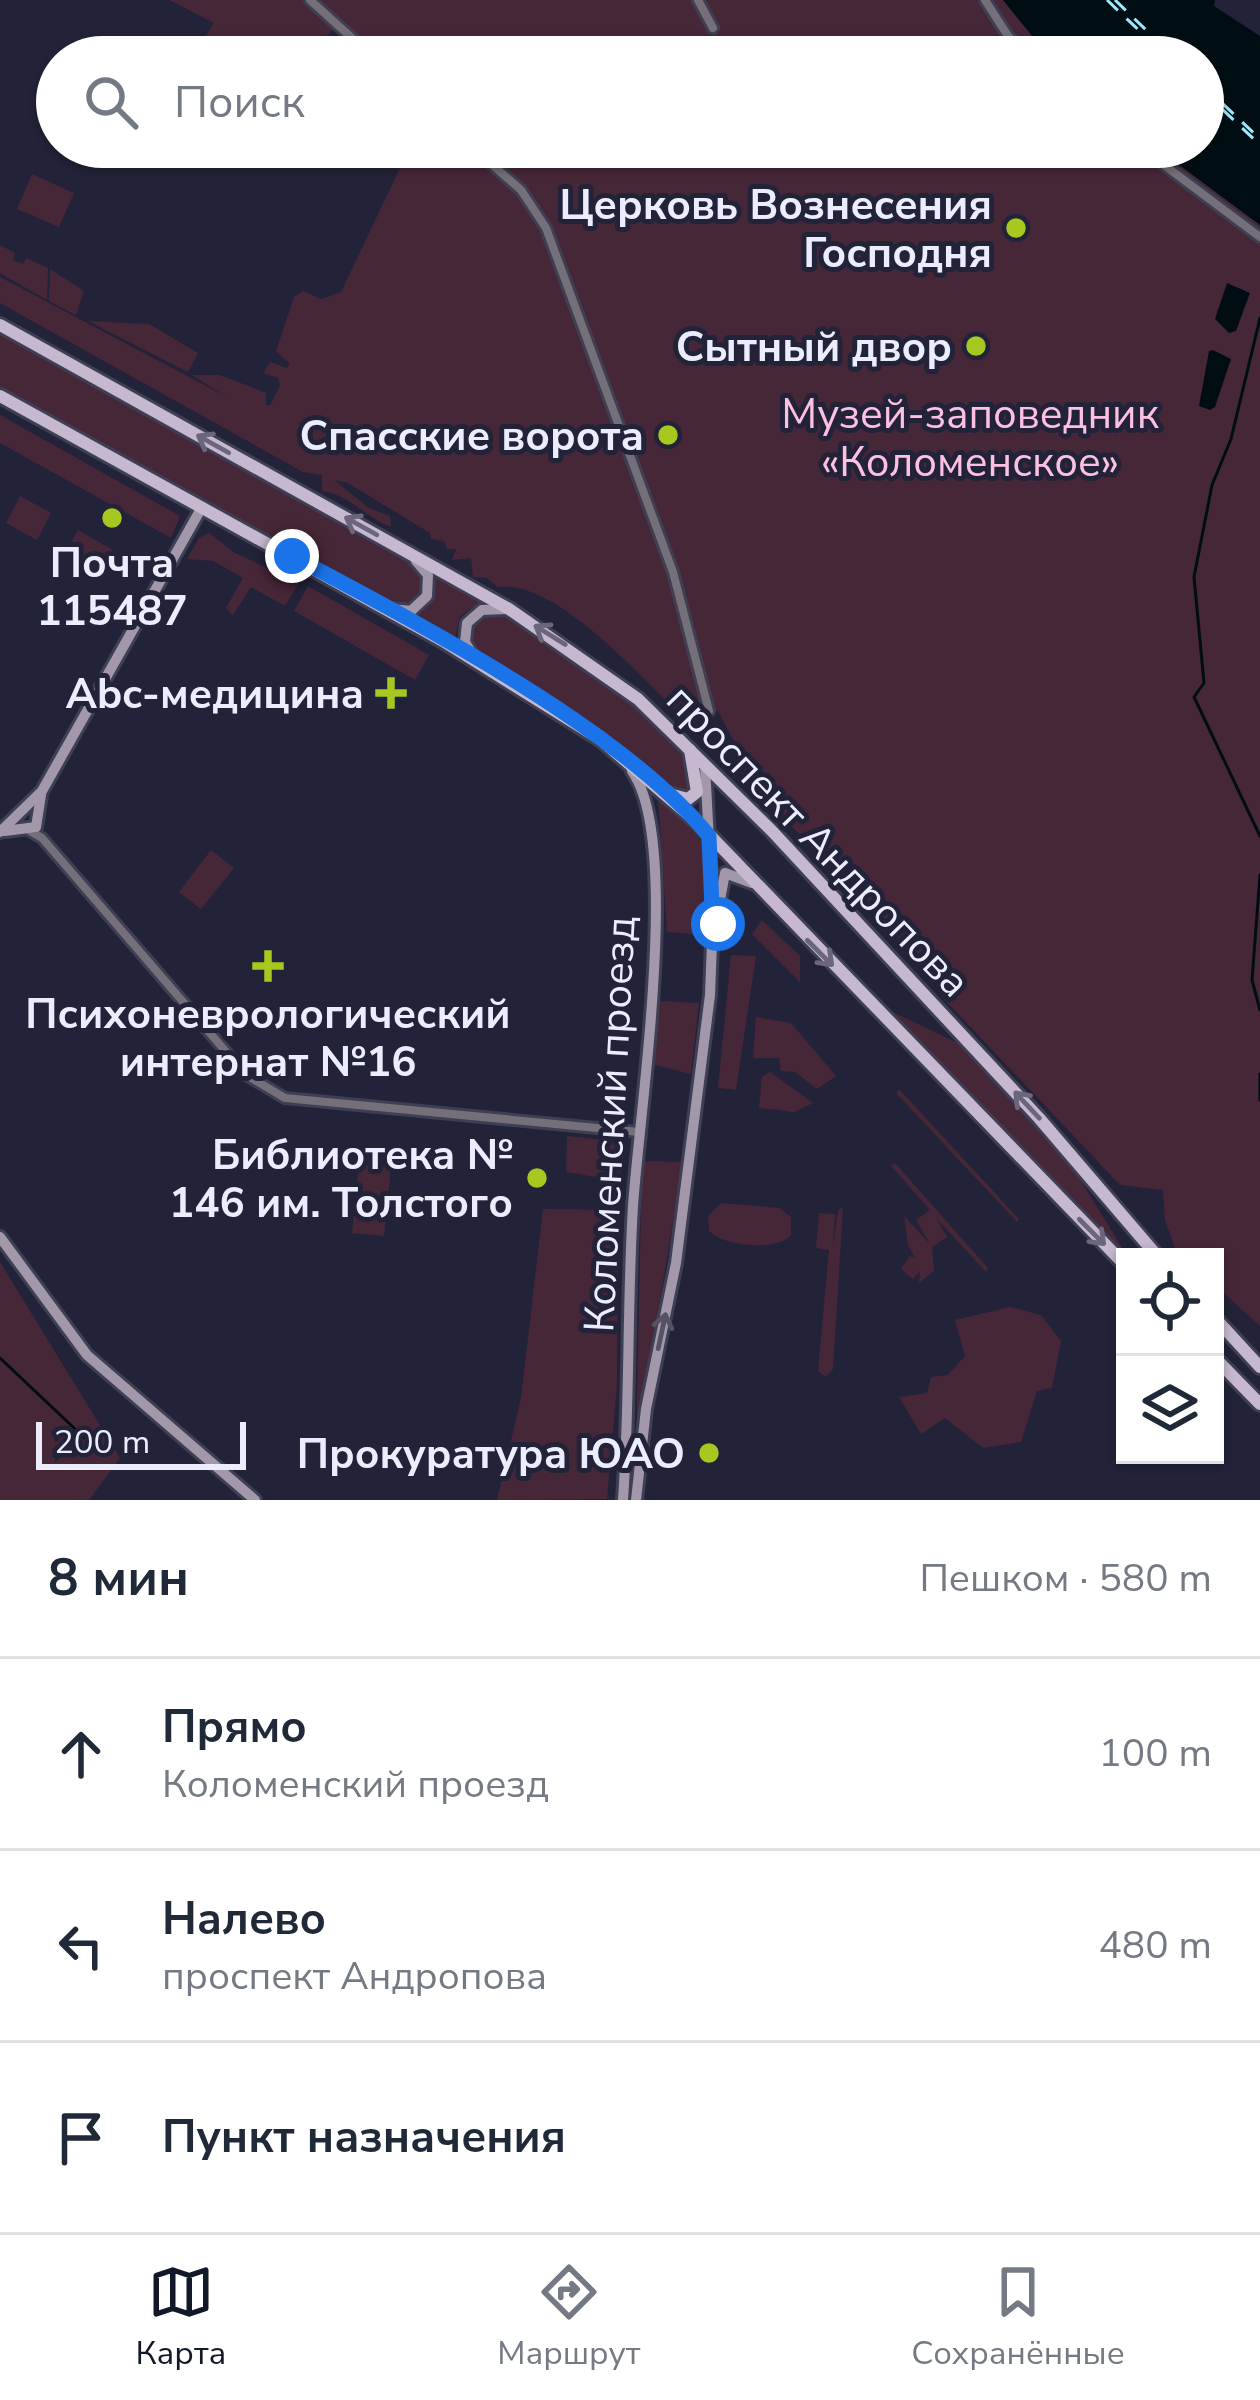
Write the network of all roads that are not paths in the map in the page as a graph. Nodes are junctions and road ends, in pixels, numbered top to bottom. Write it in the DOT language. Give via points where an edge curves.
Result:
graph roads {
  1 [pos="310,0"];
  2 [pos="698,0"];
  3 [pos="985,0"];
  4 [pos="713,28"];
  5 [pos="350,36"];
  6 [pos="1008,36"];
  7 [pos="496,168"];
  8 [pos="1168,168"];
  9 [pos="1260,237"];
  10 [pos="0,325"];
  11 [pos="0,396"];
  12 [pos="202,507"];
  13 [pos="406,552"];
  14 [pos="382,606"];
  15 [pos="509,609"];
  16 [pos="477,663"];
  17 [pos="709,711"];
  18 [pos="688,744"];
  19 [pos="623,758"];
  20 [pos="704,759"];
  21 [pos="42,791"];
  22 [pos="662,791"];
  23 [pos="21,813"];
  24 [pos="33,825"];
  25 [pos="0,832"];
  26 [pos="709,836"];
  27 [pos="752,884"];
  28 [pos="713,930"];
  29 [pos="639,1132"];
  30 [pos="0,1237"];
  31 [pos="1151,1248"];
  32 [pos="1116,1256"];
  33 [pos="1224,1328"];
  34 [pos="1224,1367"];
  35 [pos="1260,1367"];
  36 [pos="1260,1404"];
  37 [pos="627,1445"];
  38 [pos="641,1446"];
  39 [pos="255,1500"];
  40 [pos="623,1500"];
  41 [pos="636,1500"];
  1 -- 5 [label="street"];
  2 -- 4 [label="street"];
  3 -- 6 [label="street"];
  7 -- 17 [label="street" via="546,228 673,572"];
  8 -- 9 [label="street"];
  13 -- 10 [label="main road, проспект Андропова, one-way"];
  11 -- 12 [label="main road, проспект Андропова"];
  12 -- 14 [label="main road, проспект Андропова"];
  12 -- 21 [label="main road"];
  13 -- 14 [label="main road" via="426,571 428,593 410,611"];
  13 -- 15 [label="main road, проспект Андропова"];
  14 -- 16 [label="main road, проспект Андропова"];
  15 -- 16 [label="main road" via="485,609 467,623 465,644"];
  18 -- 15 [label="main road, проспект Андропова, one-way" via="585,658"];
  16 -- 19 [label="main road, проспект Андропова"];
  18 -- 20 [label="main road, проспект Андропова"];
  18 -- 22 [label="main road" via="696,794 683,799"];
  19 -- 22 [label="main road, проспект Андропова"];
  19 -- 29 [label="main road, Коломенский проезд" via="651,812 656,947"];
  20 -- 26 [label="main road, Коломенский проезд"];
  31 -- 20 [label="main road, проспект Андропова, one-way"];
  21 -- 23 [label="main road"];
  21 -- 24 [label="main road"];
  22 -- 26 [label="main road, проспект Андропова"];
  23 -- 24 [label="main road"];
  23 -- 24 [label="main road"];
  23 -- 25 [label="main road"];
  24 -- 25 [label="main road"];
  24 -- 29 [label="street" via="265,1090"];
  26 -- 27 [label="main road, проспект Андропова"];
  26 -- 28 [label="main road, Коломенский проезд"];
  27 -- 28 [label="main road" via="725,872"];
  27 -- 32 [label="main road, проспект Андропова, one-way"];
  38 -- 28 [label="main road, Коломенский проезд, one-way" via="676,1262"];
  29 -- 37 [label="main road, Коломенский проезд"];
  30 -- 39 [label="main road" via="87,1355"];
  33 -- 35 [label="main road"];
  34 -- 36 [label="main road"];
  37 -- 38 [label="street"];
  37 -- 40 [label="main road, Коломенский проезд"];
  38 -- 41 [label="main road, Коломенский проезд"];
}
